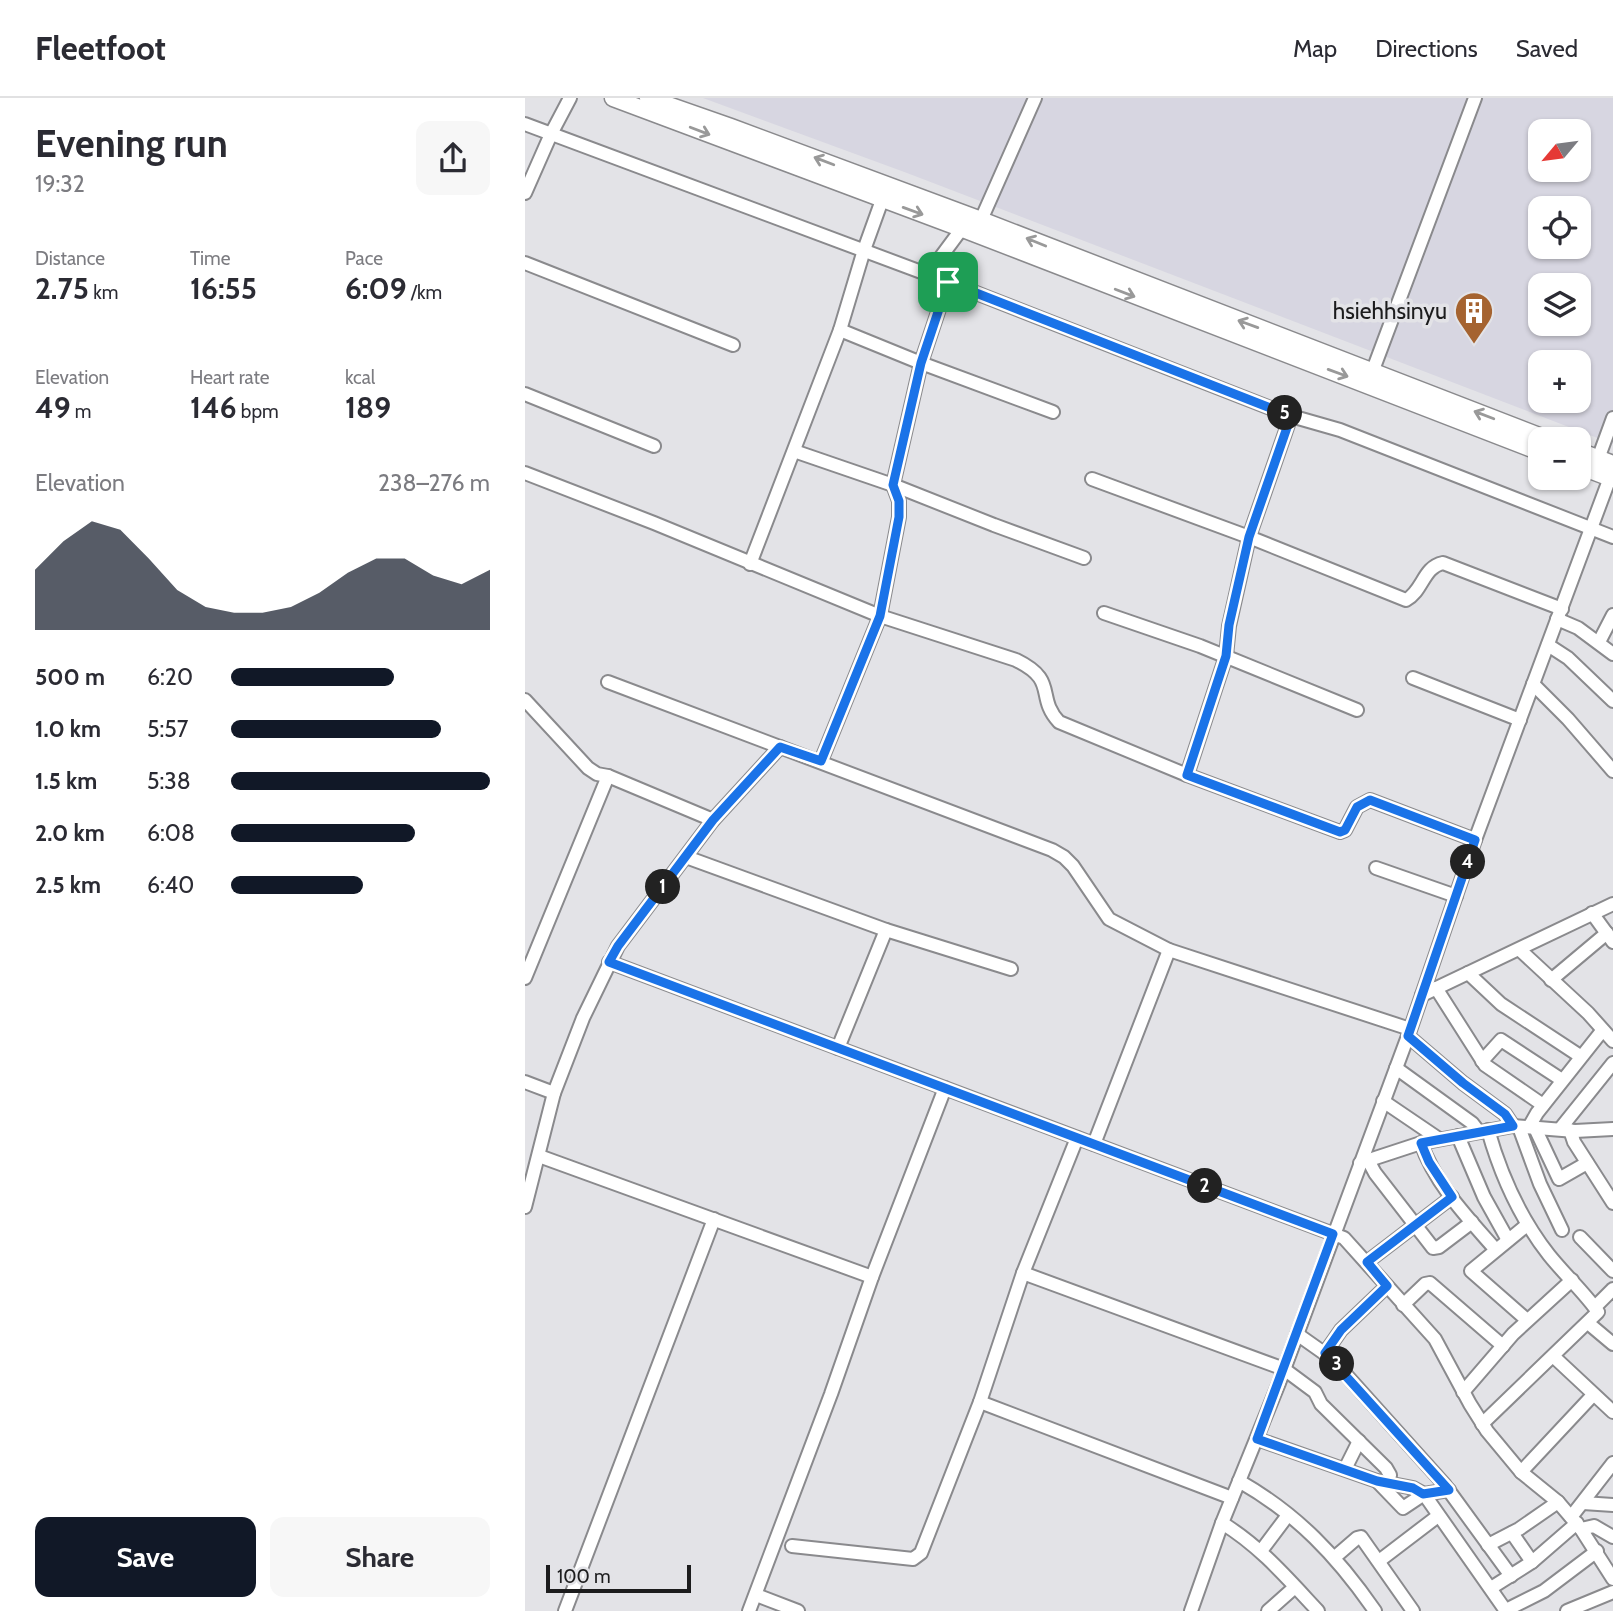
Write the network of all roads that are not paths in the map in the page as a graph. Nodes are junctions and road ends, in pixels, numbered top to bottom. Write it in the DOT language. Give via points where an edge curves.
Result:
graph roads {
  1 [pos="571,98"];
  2 [pos="613,98"];
  3 [pos="648,98"];
  4 [pos="1035,98"];
  5 [pos="1475,98"];
  6 [pos="525,124"];
  7 [pos="551,134"];
  8 [pos="525,193"];
  9 [pos="882,200"];
  10 [pos="971,221"];
  11 [pos="864,250"];
  12 [pos="525,263"];
  13 [pos="948,282"];
  14 [pos="840,330"];
  15 [pos="733,345"];
  16 [pos="921,363"];
  17 [pos="1373,370"];
  18 [pos="525,394"];
  19 [pos="1053,412"];
  20 [pos="1291,416"];
  21 [pos="1613,418"];
  22 [pos="1528,431"];
  23 [pos="653,446"];
  24 [pos="1528,447"];
  25 [pos="794,451"];
  26 [pos="1591,459"];
  27 [pos="1591,468"];
  28 [pos="1609,470"];
  29 [pos="525,473"];
  30 [pos="1092,480"];
  31 [pos="893,485"];
  32 [pos="1591,527"];
  33 [pos="1249,537"];
  34 [pos="1613,537"];
  35 [pos="1084,558"];
  36 [pos="750,564"];
  37 [pos="1104,613"];
  38 [pos="1560,614"];
  39 [pos="1613,615"];
  40 [pos="880,616"];
  41 [pos="1599,642"];
  42 [pos="1548,645"];
  43 [pos="1613,654"];
  44 [pos="1226,656"];
  45 [pos="1413,678"];
  46 [pos="608,682"];
  47 [pos="1533,684"];
  48 [pos="525,700"];
  49 [pos="1613,701"];
  50 [pos="1357,710"];
  51 [pos="1520,720"];
  52 [pos="780,747"];
  53 [pos="1608,757"];
  54 [pos="821,761"];
  55 [pos="1613,771"];
  56 [pos="1187,775"];
  57 [pos="608,776"];
  58 [pos="713,820"];
  59 [pos="1475,840"];
  60 [pos="686,857"];
  61 [pos="1376,868"];
  62 [pos="1455,896"];
  63 [pos="1613,904"];
  64 [pos="1592,913"];
  65 [pos="886,930"];
  66 [pos="1610,937"];
  67 [pos="1169,950"];
  68 [pos="1520,950"];
  69 [pos="609,962"];
  70 [pos="1011,969"];
  71 [pos="1468,973"];
  72 [pos="525,978"];
  73 [pos="1551,980"];
  74 [pos="1436,988"];
  75 [pos="1422,995"];
  76 [pos="1602,1031"];
  77 [pos="1409,1032"];
  78 [pos="1613,1041"];
  79 [pos="838,1048"];
  80 [pos="1580,1056"];
  81 [pos="1482,1061"];
  82 [pos="1396,1068"];
  83 [pos="1610,1072"];
  84 [pos="1562,1080"];
  85 [pos="525,1082"];
  86 [pos="945,1088"];
  87 [pos="554,1093"];
  88 [pos="1383,1101"];
  89 [pos="1543,1105"];
  90 [pos="1524,1127"];
  91 [pos="1565,1130"];
  92 [pos="1612,1130"];
  93 [pos="1484,1131"];
  94 [pos="1458,1136"];
  95 [pos="1077,1138"];
  96 [pos="1439,1139"];
  97 [pos="1421,1143"];
  98 [pos="1094,1144"];
  99 [pos="539,1156"];
  100 [pos="1364,1162"];
  101 [pos="1587,1163"];
  102 [pos="1452,1197"];
  103 [pos="1613,1203"];
  104 [pos="525,1207"];
  105 [pos="713,1219"];
  106 [pos="1472,1222"];
  107 [pos="1415,1224"];
  108 [pos="1527,1225"];
  109 [pos="1562,1230"];
  110 [pos="1333,1234"];
  111 [pos="1580,1237"];
  112 [pos="1508,1240"];
  113 [pos="1495,1249"];
  114 [pos="1367,1262"];
  115 [pos="1613,1271"];
  116 [pos="1023,1273"];
  117 [pos="871,1277"];
  118 [pos="1572,1280"];
  119 [pos="1387,1286"];
  120 [pos="1613,1289"];
  121 [pos="1403,1305"];
  122 [pos="1595,1307"];
  123 [pos="1527,1320"];
  124 [pos="1588,1323"];
  125 [pos="1297,1334"];
  126 [pos="1613,1344"];
  127 [pos="1503,1346"];
  128 [pos="1325,1353"];
  129 [pos="1553,1356"];
  130 [pos="1284,1369"];
  131 [pos="1463,1392"];
  132 [pos="1593,1395"];
  133 [pos="979,1402"];
  134 [pos="1613,1412"];
  135 [pos="1482,1424"];
  136 [pos="1257,1439"];
  137 [pos="1359,1441"];
  138 [pos="1613,1463"];
  139 [pos="1345,1469"];
  140 [pos="1521,1472"];
  141 [pos="1239,1481"];
  142 [pos="1383,1482"];
  143 [pos="1449,1490"];
  144 [pos="1423,1494"];
  145 [pos="1232,1498"];
  146 [pos="1558,1502"];
  147 [pos="1583,1503"];
  148 [pos="1613,1505"];
  149 [pos="1288,1515"];
  150 [pos="1439,1516"];
  151 [pos="1222,1523"];
  152 [pos="1576,1523"];
  153 [pos="1511,1533"];
  154 [pos="1613,1537"];
  155 [pos="1488,1545"];
  156 [pos="792,1546"];
  157 [pos="1261,1551"];
  158 [pos="1597,1551"];
  159 [pos="1335,1557"];
  160 [pos="1379,1561"];
  161 [pos="1532,1562"];
  162 [pos="1511,1576"];
  163 [pos="1613,1579"];
  164 [pos="1295,1587"];
  165 [pos="1491,1588"];
  166 [pos="1613,1592"];
  167 [pos="756,1595"];
  168 [pos="1583,1609"];
  169 [pos="565,1611"];
  170 [pos="749,1611"];
  171 [pos="798,1611"];
  172 [pos="1191,1611"];
  173 [pos="1268,1611"];
  174 [pos="1318,1611"];
  175 [pos="1375,1611"];
  176 [pos="1413,1611"];
  177 [pos="1506,1611"];
  178 [pos="1567,1611"];
  1 -- 7 [label="street"];
  2 -- 9 [label="main road, one-way"];
  10 -- 3 [label="main road, one-way"];
  4 -- 10 [label="street"];
  5 -- 17 [label="street"];
  6 -- 7 [label="street"];
  7 -- 8 [label="street"];
  7 -- 11 [label="street"];
  9 -- 10 [label="main road, one-way"];
  9 -- 11 [label="street"];
  10 -- 13 [label="street" via="940,258"];
  17 -- 10 [label="main road, one-way"];
  10 -- 24 [label="main road, one-way"];
  11 -- 13 [label="street"];
  11 -- 14 [label="street"];
  12 -- 15 [label="street"];
  13 -- 16 [label="street"];
  13 -- 20 [label="street"];
  14 -- 16 [label="street"];
  14 -- 25 [label="street"];
  16 -- 19 [label="street"];
  16 -- 31 [label="street"];
  22 -- 17 [label="main road, one-way"];
  18 -- 23 [label="street"];
  20 -- 32 [label="street" via="1340,430"];
  20 -- 33 [label="street"];
  21 -- 28 [label="street"];
  25 -- 31 [label="street"];
  25 -- 36 [label="street"];
  26 -- 28 [label="main road"];
  27 -- 28 [label="main road"];
  28 -- 32 [label="street"];
  29 -- 36 [label="street"];
  30 -- 33 [label="street"];
  31 -- 35 [label="street"];
  31 -- 40 [label="street" via="899,517"];
  32 -- 34 [label="street"];
  32 -- 38 [label="street"];
  33 -- 38 [label="street" via="1406,600 1431,567 1443,563"];
  33 -- 44 [label="street"];
  36 -- 40 [label="street"];
  37 -- 44 [label="street"];
  38 -- 41 [label="street"];
  38 -- 42 [label="street"];
  39 -- 41 [label="street"];
  40 -- 54 [label="street"];
  40 -- 56 [label="street" via="1031,667 1045,686 1048,707 1059,722"];
  41 -- 43 [label="street"];
  42 -- 47 [label="street"];
  42 -- 49 [label="street"];
  44 -- 50 [label="street"];
  44 -- 56 [label="street"];
  45 -- 51 [label="street"];
  46 -- 52 [label="street"];
  47 -- 51 [label="street"];
  47 -- 53 [label="street"];
  48 -- 57 [label="street" via="587,768"];
  51 -- 59 [label="street"];
  52 -- 54 [label="street"];
  52 -- 58 [label="street"];
  53 -- 55 [label="street"];
  54 -- 67 [label="street" via="1052,850 1073,866 1109,919"];
  56 -- 59 [label="street" via="1340,832 1357,807 1370,800"];
  57 -- 58 [label="street"];
  57 -- 72 [label="street"];
  58 -- 60 [label="street"];
  59 -- 62 [label="street"];
  60 -- 65 [label="street"];
  60 -- 69 [label="street"];
  61 -- 62 [label="street"];
  62 -- 75 [label="street"];
  63 -- 64 [label="street"];
  64 -- 66 [label="street"];
  64 -- 68 [label="street"];
  65 -- 70 [label="street"];
  65 -- 79 [label="street"];
  66 -- 73 [label="street"];
  67 -- 77 [label="street"];
  67 -- 98 [label="street"];
  68 -- 71 [label="street"];
  68 -- 73 [label="street"];
  69 -- 79 [label="street"];
  69 -- 87 [label="street"];
  71 -- 74 [label="street"];
  71 -- 80 [label="street" via="1501,1004"];
  73 -- 76 [label="street"];
  74 -- 75 [label="street"];
  74 -- 81 [label="street"];
  75 -- 77 [label="street"];
  76 -- 78 [label="street"];
  76 -- 80 [label="street"];
  77 -- 82 [label="street"];
  77 -- 90 [label="street" via="1463,1083"];
  79 -- 86 [label="street"];
  80 -- 84 [label="street"];
  81 -- 84 [label="street" via="1501,1040"];
  81 -- 89 [label="street"];
  82 -- 88 [label="street"];
  82 -- 93 [label="street"];
  83 -- 91 [label="street"];
  84 -- 89 [label="street"];
  85 -- 87 [label="street"];
  86 -- 95 [label="street"];
  86 -- 117 [label="street"];
  87 -- 99 [label="street"];
  88 -- 96 [label="street"];
  88 -- 100 [label="street"];
  89 -- 90 [label="street"];
  90 -- 91 [label="street"];
  90 -- 93 [label="street"];
  90 -- 101 [label="street" via="1559,1179"];
  90 -- 109 [label="street" via="1540,1184"];
  91 -- 92 [label="street"];
  91 -- 101 [label="street"];
  93 -- 94 [label="street"];
  93 -- 108 [label="street"];
  94 -- 96 [label="street"];
  94 -- 112 [label="street" via="1479,1188"];
  95 -- 98 [label="street"];
  95 -- 116 [label="street"];
  96 -- 97 [label="street"];
  97 -- 100 [label="street"];
  97 -- 102 [label="street"];
  98 -- 110 [label="street"];
  99 -- 104 [label="street"];
  99 -- 105 [label="street"];
  100 -- 107 [label="street"];
  100 -- 110 [label="street"];
  101 -- 103 [label="street"];
  102 -- 106 [label="street"];
  102 -- 107 [label="street"];
  105 -- 117 [label="street"];
  105 -- 169 [label="street"];
  106 -- 107 [label="street" via="1436,1249"];
  106 -- 113 [label="street"];
  107 -- 114 [label="street"];
  108 -- 112 [label="street"];
  108 -- 118 [label="street"];
  110 -- 114 [label="street" via="1344,1238"];
  110 -- 125 [label="street"];
  111 -- 115 [label="street"];
  112 -- 113 [label="street"];
  113 -- 123 [label="street" via="1471,1271"];
  114 -- 119 [label="street"];
  116 -- 130 [label="street"];
  116 -- 133 [label="street"];
  117 -- 167 [label="street"];
  118 -- 122 [label="street"];
  118 -- 123 [label="street"];
  119 -- 121 [label="street"];
  119 -- 128 [label="street" via="1341,1330"];
  120 -- 122 [label="street"];
  121 -- 127 [label="street" via="1430,1283"];
  121 -- 131 [label="street" via="1435,1339"];
  122 -- 124 [label="street" via="1598,1314"];
  123 -- 127 [label="street"];
  124 -- 126 [label="street"];
  124 -- 129 [label="street"];
  125 -- 128 [label="street"];
  125 -- 130 [label="street"];
  127 -- 131 [label="street"];
  128 -- 143 [label="street"];
  129 -- 132 [label="street"];
  129 -- 135 [label="street"];
  130 -- 136 [label="street"];
  130 -- 137 [label="street" via="1315,1392 1321,1404"];
  131 -- 135 [label="street"];
  132 -- 134 [label="street"];
  132 -- 140 [label="street"];
  133 -- 145 [label="street"];
  133 -- 156 [label="street" via="917,1557"];
  135 -- 140 [label="street"];
  136 -- 139 [label="street"];
  136 -- 141 [label="street"];
  137 -- 139 [label="street"];
  137 -- 142 [label="street" via="1389,1471"];
  138 -- 147 [label="street"];
  139 -- 142 [label="street"];
  140 -- 146 [label="street"];
  141 -- 145 [label="street"];
  141 -- 149 [label="street"];
  142 -- 144 [label="street"];
  142 -- 144 [label="street" via="1403,1508"];
  143 -- 144 [label="street"];
  143 -- 155 [label="street"];
  144 -- 150 [label="street"];
  145 -- 151 [label="street"];
  146 -- 152 [label="street"];
  146 -- 153 [label="street"];
  147 -- 148 [label="street"];
  147 -- 152 [label="street"];
  149 -- 157 [label="street"];
  149 -- 159 [label="street"];
  150 -- 160 [label="street"];
  150 -- 165 [label="street"];
  151 -- 157 [label="street"];
  151 -- 172 [label="street"];
  152 -- 154 [label="street" via="1594,1526"];
  152 -- 158 [label="street"];
  152 -- 161 [label="street"];
  153 -- 155 [label="street"];
  153 -- 161 [label="street"];
  155 -- 162 [label="street"];
  157 -- 164 [label="street"];
  158 -- 163 [label="street"];
  158 -- 177 [label="street" via="1544,1591"];
  159 -- 160 [label="street" via="1359,1537"];
  159 -- 175 [label="street"];
  160 -- 176 [label="street"];
  161 -- 162 [label="street"];
  162 -- 165 [label="street"];
  164 -- 173 [label="street"];
  164 -- 174 [label="street"];
  165 -- 177 [label="street"];
  166 -- 168 [label="street"];
  167 -- 170 [label="street"];
  167 -- 171 [label="street"];
  168 -- 178 [label="street"];
}
